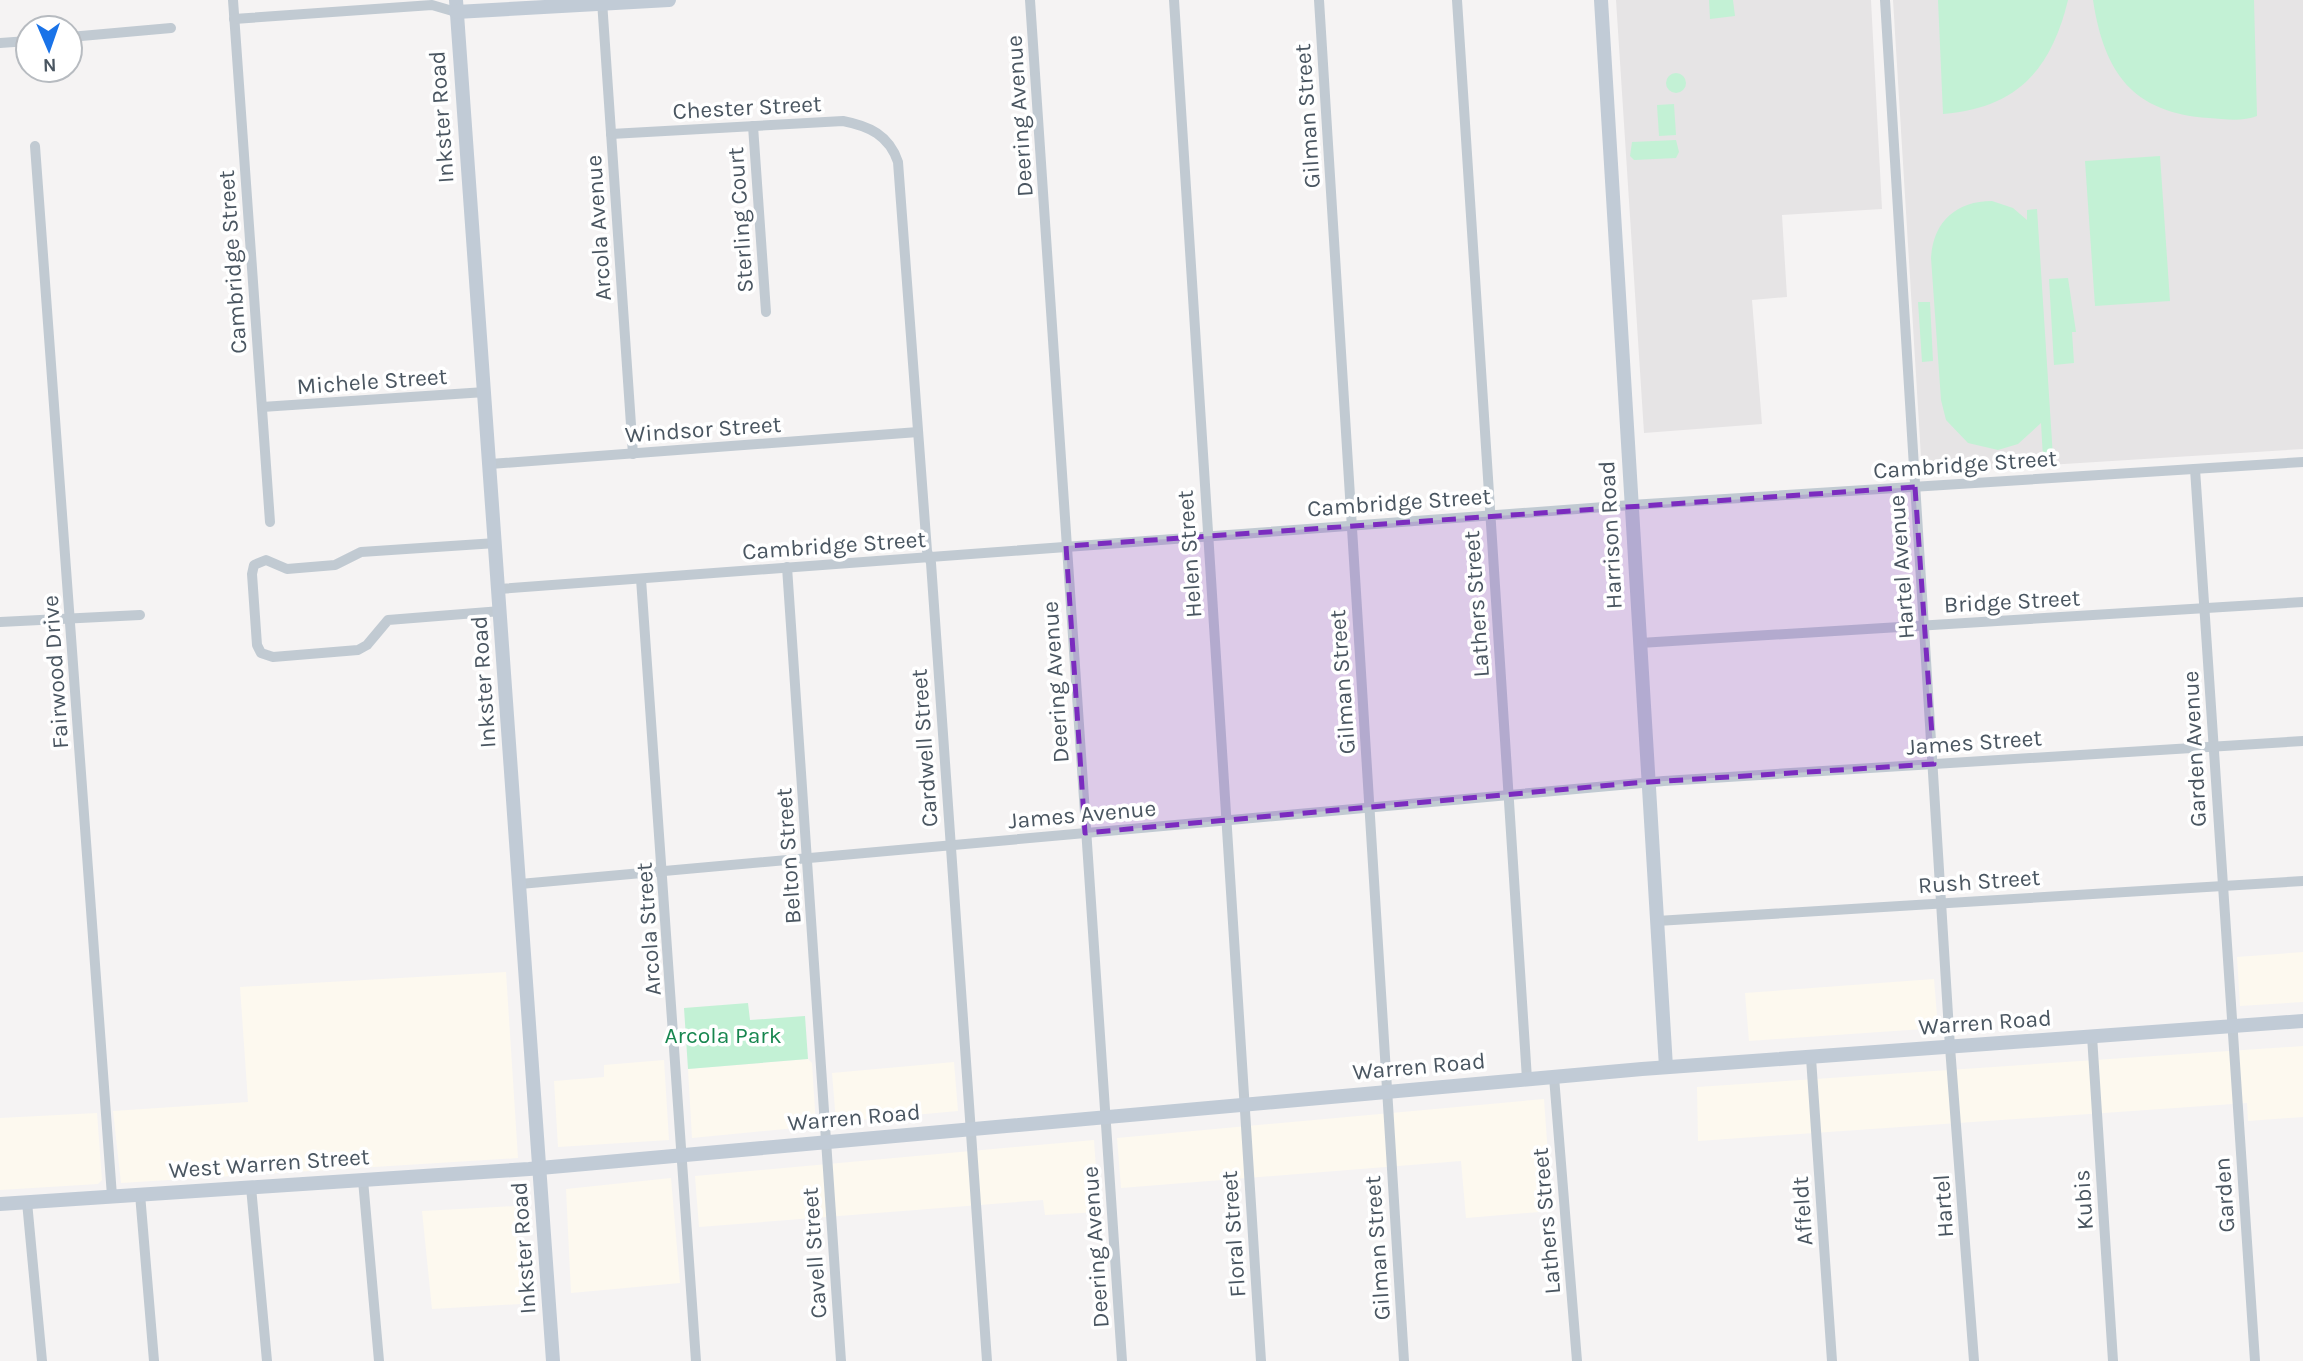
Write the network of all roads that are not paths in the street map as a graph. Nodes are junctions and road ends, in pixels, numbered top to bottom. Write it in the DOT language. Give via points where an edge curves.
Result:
graph roads {
  1 [pos="233,0"];
  2 [pos="447,0"];
  3 [pos="668,0"];
  4 [pos="1030,0"];
  5 [pos="1174,0"];
  6 [pos="1319,0"];
  7 [pos="1457,0"];
  8 [pos="1601,0"];
  9 [pos="1885,0"];
  10 [pos="602,2"];
  11 [pos="432,5"];
  12 [pos="456,6"];
  13 [pos="234,19"];
  14 [pos="171,28"];
  15 [pos="84,36"];
  16 [pos="753,126"];
  17 [pos="611,134"];
  18 [pos="883,137"];
  19 [pos="36,146"];
  20 [pos="766,312"];
  21 [pos="485,392"];
  22 [pos="262,407"];
  23 [pos="918,432"];
  24 [pos="634,454"];
  25 [pos="2303,462"];
  26 [pos="491,464"];
  27 [pos="2195,469"];
  28 [pos="1915,487"];
  29 [pos="1631,505"];
  30 [pos="1490,515"];
  31 [pos="270,522"];
  32 [pos="1352,525"];
  33 [pos="1208,536"];
  34 [pos="496,543"];
  35 [pos="1066,546"];
  36 [pos="929,557"];
  37 [pos="787,567"];
  38 [pos="641,579"];
  39 [pos="499,589"];
  40 [pos="2303,602"];
  41 [pos="2204,609"];
  42 [pos="501,611"];
  43 [pos="140,615"];
  44 [pos="70,617"];
  45 [pos="0,622"];
  46 [pos="1925,625"];
  47 [pos="1640,643"];
  48 [pos="2303,741"];
  49 [pos="2214,746"];
  50 [pos="1934,764"];
  51 [pos="1648,783"];
  52 [pos="1508,795"];
  53 [pos="1369,808"];
  54 [pos="1225,821"];
  55 [pos="1085,833"];
  56 [pos="950,845"];
  57 [pos="807,858"];
  58 [pos="663,870"];
  59 [pos="2303,881"];
  60 [pos="520,884"];
  61 [pos="2221,886"];
  62 [pos="1942,903"];
  63 [pos="1657,921"];
  64 [pos="2303,1021"];
  65 [pos="2231,1026"];
  66 [pos="2092,1036"];
  67 [pos="1950,1047"];
  68 [pos="1811,1058"];
  69 [pos="1666,1067"];
  70 [pos="1554,1077"];
  71 [pos="1527,1079"];
  72 [pos="1388,1092"];
  73 [pos="1243,1105"];
  74 [pos="1104,1118"];
  75 [pos="972,1129"];
  76 [pos="826,1143"];
  77 [pos="683,1155"];
  78 [pos="540,1168"];
  79 [pos="363,1180"];
  80 [pos="251,1187"];
  81 [pos="140,1194"];
  82 [pos="112,1196"];
  83 [pos="27,1202"];
  84 [pos="0,1204"];
  85 [pos="42,1361"];
  86 [pos="154,1361"];
  87 [pos="267,1361"];
  88 [pos="379,1361"];
  89 [pos="553,1361"];
  90 [pos="696,1361"];
  91 [pos="841,1361"];
  92 [pos="987,1361"];
  93 [pos="1122,1361"];
  94 [pos="1261,1361"];
  95 [pos="1405,1361"];
  96 [pos="1577,1361"];
  97 [pos="1832,1361"];
  98 [pos="1974,1361"];
  99 [pos="2113,1361"];
  100 [pos="2255,1361"];
  1 -- 13 [label="street, Cambridge Street"];
  2 -- 11 [label="street"];
  3 -- 10 [label="main road"];
  4 -- 35 [label="street, Deering Avenue"];
  5 -- 33 [label="street, Helen Street"];
  6 -- 32 [label="street, Gilman Street"];
  7 -- 30 [label="street, Lathers Street"];
  8 -- 29 [label="main road, Harrison Road"];
  9 -- 28 [label="street, Hartel Avenue"];
  10 -- 12 [label="main road"];
  10 -- 17 [label="street, Arcola Avenue"];
  11 -- 12 [label="street"];
  11 -- 13 [label="street"];
  12 -- 21 [label="main road, Inkster Road"];
  13 -- 22 [label="street, Cambridge Street"];
  14 -- 15 [label="street"];
  16 -- 17 [label="street, Chester Street"];
  16 -- 18 [label="street, Chester Street" via="843,121"];
  16 -- 20 [label="street, Sterling Court"];
  17 -- 24 [label="street, Arcola Avenue"];
  18 -- 23 [label="street, Cardwell Street" via="895,155 900,176"];
  19 -- 44 [label="street, Fairwood Drive"];
  21 -- 22 [label="street, Michele Street"];
  21 -- 26 [label="main road, Inkster Road"];
  22 -- 31 [label="street, Cambridge Street"];
  23 -- 24 [label="street, Windsor Street"];
  23 -- 36 [label="street, Cardwell Street"];
  24 -- 26 [label="street, Windsor Street"];
  25 -- 27 [label="street, Cambridge Street"];
  26 -- 34 [label="main road, Inkster Road"];
  27 -- 28 [label="street, Cambridge Street"];
  27 -- 41 [label="street, Garden Avenue"];
  28 -- 29 [label="street, Cambridge Street"];
  28 -- 46 [label="street, Hartel Avenue"];
  29 -- 30 [label="street, Cambridge Street"];
  29 -- 47 [label="main road, Harrison Road"];
  30 -- 32 [label="street, Cambridge Street"];
  30 -- 52 [label="street, Lathers Street"];
  32 -- 33 [label="street, Cambridge Street"];
  32 -- 53 [label="street, Gilman Street"];
  33 -- 35 [label="street, Cambridge Street"];
  33 -- 54 [label="street, Helen Street"];
  34 -- 39 [label="main road, Inkster Road"];
  34 -- 42 [label="street" via="361,552 338,564 287,569 261,561 252,573 257,645 261,653 274,657 358,650 388,620"];
  35 -- 36 [label="street, Cambridge Street"];
  35 -- 55 [label="street, Deering Avenue"];
  36 -- 37 [label="street, Cambridge Street"];
  36 -- 56 [label="street, Cardwell Street"];
  37 -- 38 [label="street, Cambridge Street"];
  37 -- 57 [label="street, Belton Street"];
  38 -- 39 [label="street, Cambridge Street"];
  38 -- 58 [label="street, Arcola Street"];
  39 -- 42 [label="main road, Inkster Road"];
  40 -- 41 [label="street, Bridge Street"];
  41 -- 46 [label="street, Bridge Street"];
  41 -- 49 [label="street, Garden Avenue"];
  42 -- 60 [label="main road, Inkster Road"];
  43 -- 44 [label="street"];
  44 -- 45 [label="street"];
  44 -- 82 [label="street, Fairwood Drive"];
  46 -- 47 [label="street, Bridge Street"];
  46 -- 50 [label="street, Hartel Avenue"];
  47 -- 51 [label="main road, Harrison Road"];
  48 -- 49 [label="street, James Street"];
  49 -- 50 [label="street, James Street"];
  49 -- 61 [label="street, Garden Avenue"];
  50 -- 51 [label="street, James Street"];
  50 -- 62 [label="street, Hartel Avenue"];
  51 -- 52 [label="street, James Avenue"];
  51 -- 63 [label="main road, Harrison Road"];
  52 -- 53 [label="street, James Avenue"];
  52 -- 71 [label="street, Lathers Street"];
  53 -- 54 [label="street, James Avenue"];
  53 -- 72 [label="street, Gilman Street"];
  54 -- 55 [label="street, James Avenue"];
  54 -- 73 [label="street, Helen Street"];
  55 -- 56 [label="street, James Avenue"];
  55 -- 74 [label="street, Deering Avenue"];
  56 -- 57 [label="street, James Avenue"];
  56 -- 75 [label="street, Cardwell Street"];
  57 -- 58 [label="street, James Avenue"];
  57 -- 76 [label="street, Belton Street"];
  58 -- 60 [label="street, James Avenue"];
  58 -- 77 [label="street, Arcola Street"];
  59 -- 61 [label="street, Rush Street"];
  60 -- 78 [label="main road, Inkster Road"];
  61 -- 62 [label="street, Rush Street"];
  61 -- 65 [label="street, Garden Avenue"];
  62 -- 63 [label="street, Rush Street"];
  62 -- 67 [label="street, Hartel Avenue"];
  63 -- 69 [label="main road, Harrison Road"];
  64 -- 65 [label="main road, Warren Road"];
  65 -- 66 [label="main road, Warren Road"];
  65 -- 100 [label="street, Garden"];
  66 -- 67 [label="main road, Warren Road"];
  66 -- 99 [label="street, Kubis"];
  67 -- 68 [label="main road, Warren Road"];
  67 -- 98 [label="street, Hartel"];
  68 -- 69 [label="main road, Warren Road"];
  68 -- 97 [label="street, Affeldt"];
  69 -- 70 [label="main road, Warren Road"];
  70 -- 71 [label="main road, Warren Road"];
  70 -- 96 [label="street, Lathers Street"];
  71 -- 72 [label="main road, Warren Road"];
  72 -- 73 [label="main road, Warren Road"];
  72 -- 95 [label="street, Gilman Street"];
  73 -- 74 [label="main road, Warren Road"];
  73 -- 94 [label="street, Floral Street"];
  74 -- 75 [label="main road, Warren Road"];
  74 -- 93 [label="street, Deering Avenue"];
  75 -- 76 [label="main road, Warren Road"];
  75 -- 92 [label="street, Cardwell Street"];
  76 -- 77 [label="main road, Warren Road"];
  76 -- 91 [label="street, Cavell Street"];
  77 -- 78 [label="main road, Warren Road"];
  77 -- 90 [label="street, Arcola Street"];
  78 -- 79 [label="main road, West Warren Street"];
  78 -- 89 [label="main road, Inkster Road"];
  79 -- 80 [label="main road, West Warren Street"];
  79 -- 88 [label="street"];
  80 -- 81 [label="main road, West Warren Street"];
  80 -- 87 [label="street"];
  81 -- 82 [label="main road, West Warren Street"];
  81 -- 86 [label="street"];
  82 -- 83 [label="main road, West Warren Street"];
  83 -- 84 [label="main road, West Warren Street"];
  83 -- 85 [label="street"];
}
